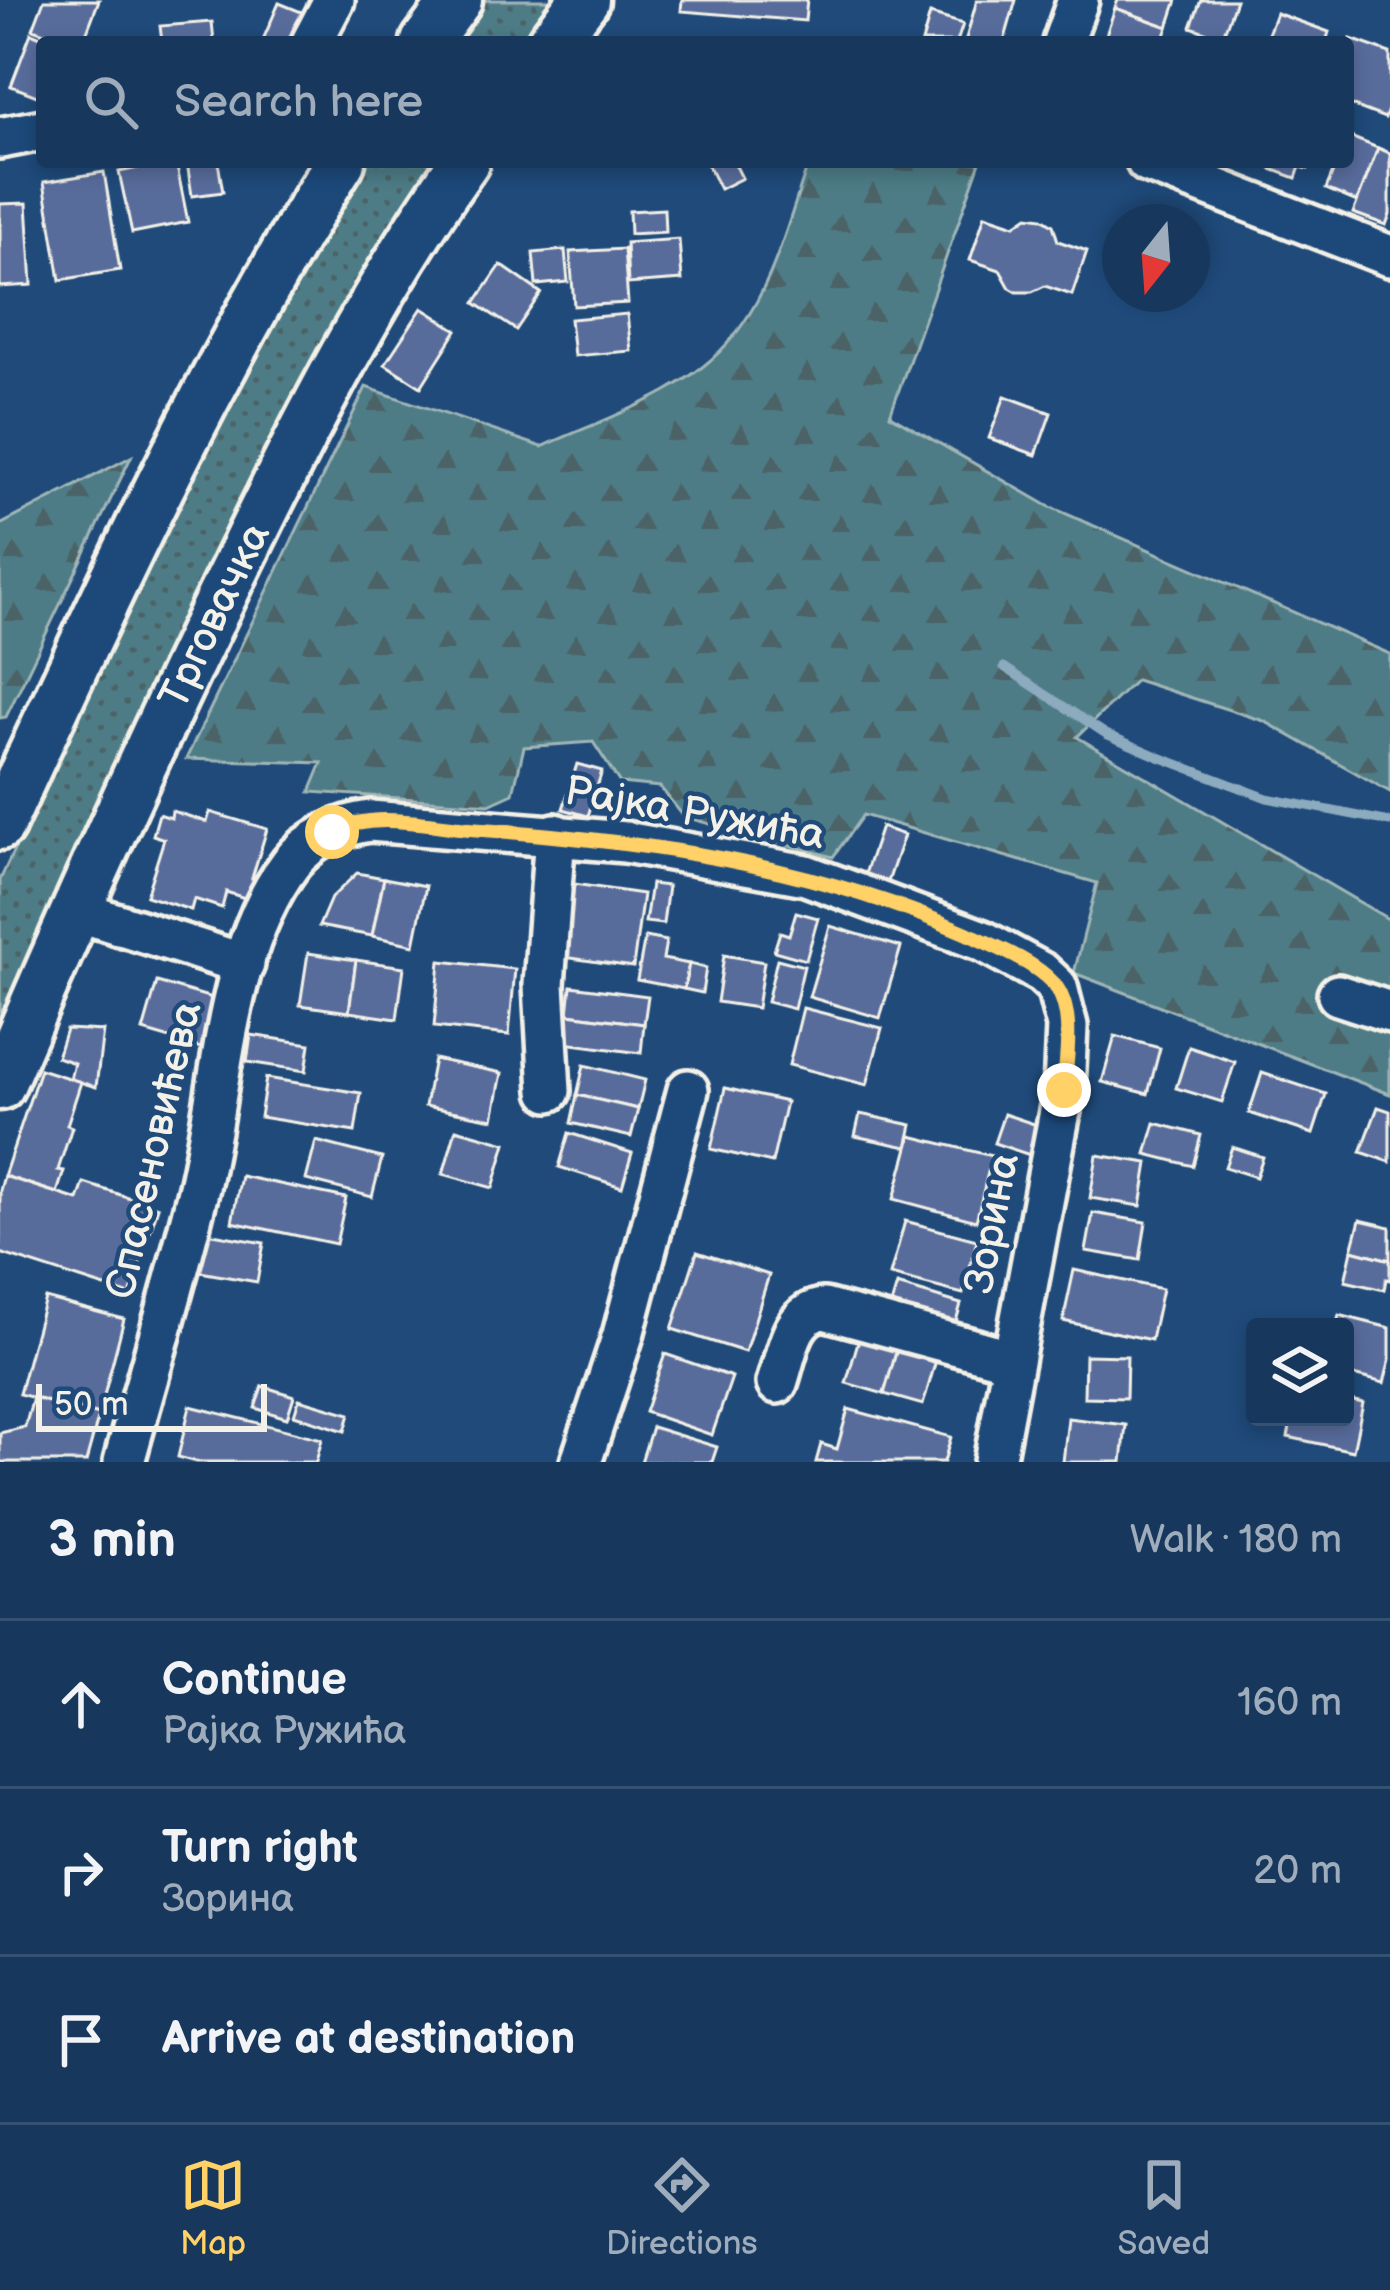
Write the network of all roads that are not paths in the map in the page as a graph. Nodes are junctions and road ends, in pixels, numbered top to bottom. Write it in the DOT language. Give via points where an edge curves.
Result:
graph roads {
  1 [pos="334,0"];
  2 [pos="458,0"];
  3 [pos="584,0"];
  4 [pos="1078,0"];
  5 [pos="315,36"];
  6 [pos="431,36"];
  7 [pos="557,36"];
  8 [pos="1065,36"];
  9 [pos="36,131"];
  10 [pos="0,138"];
  11 [pos="336,168"];
  12 [pos="460,168"];
  13 [pos="1163,168"];
  14 [pos="1390,256"];
  15 [pos="0,825"];
  16 [pos="555,834"];
  17 [pos="290,865"];
  18 [pos="77,911"];
  19 [pos="244,964"];
  20 [pos="1338,995"];
  21 [pos="1063,1002"];
  22 [pos="1390,1012"];
  23 [pos="0,1085"];
  24 [pos="688,1090"];
  25 [pos="550,1091"];
  26 [pos="1013,1360"];
  27 [pos="778,1383"];
  28 [pos="124,1462"];
  29 [pos="581,1462"];
  30 [pos="994,1462"];
  1 -- 5 [label="street"];
  2 -- 6 [label="main road"];
  3 -- 7 [label="main road"];
  4 -- 8 [label="street"];
  9 -- 10 [label="street"];
  11 -- 15 [label="main road" via="202,404"];
  12 -- 18 [label="main road, Трговачка" via="359,324 298,439"];
  13 -- 14 [label="street"];
  16 -- 17 [label="street, Рајка Ружића" via="370,821 326,835"];
  16 -- 21 [label="street, Рајка Ружића" via="741,861 850,888 982,940 1042,974"];
  16 -- 25 [label="street" via="544,986"];
  17 -- 19 [label="street, Спасеновићева"];
  18 -- 19 [label="street"];
  18 -- 23 [label="main road, Трговачка"];
  19 -- 28 [label="street, Спасеновићева" via="199,1189"];
  20 -- 22 [label="street"];
  21 -- 26 [label="street, Зорина" via="1064,1090"];
  24 -- 29 [label="street"];
  26 -- 27 [label="street" via="824,1309 799,1320"];
  26 -- 30 [label="street, Зорина"];
}
